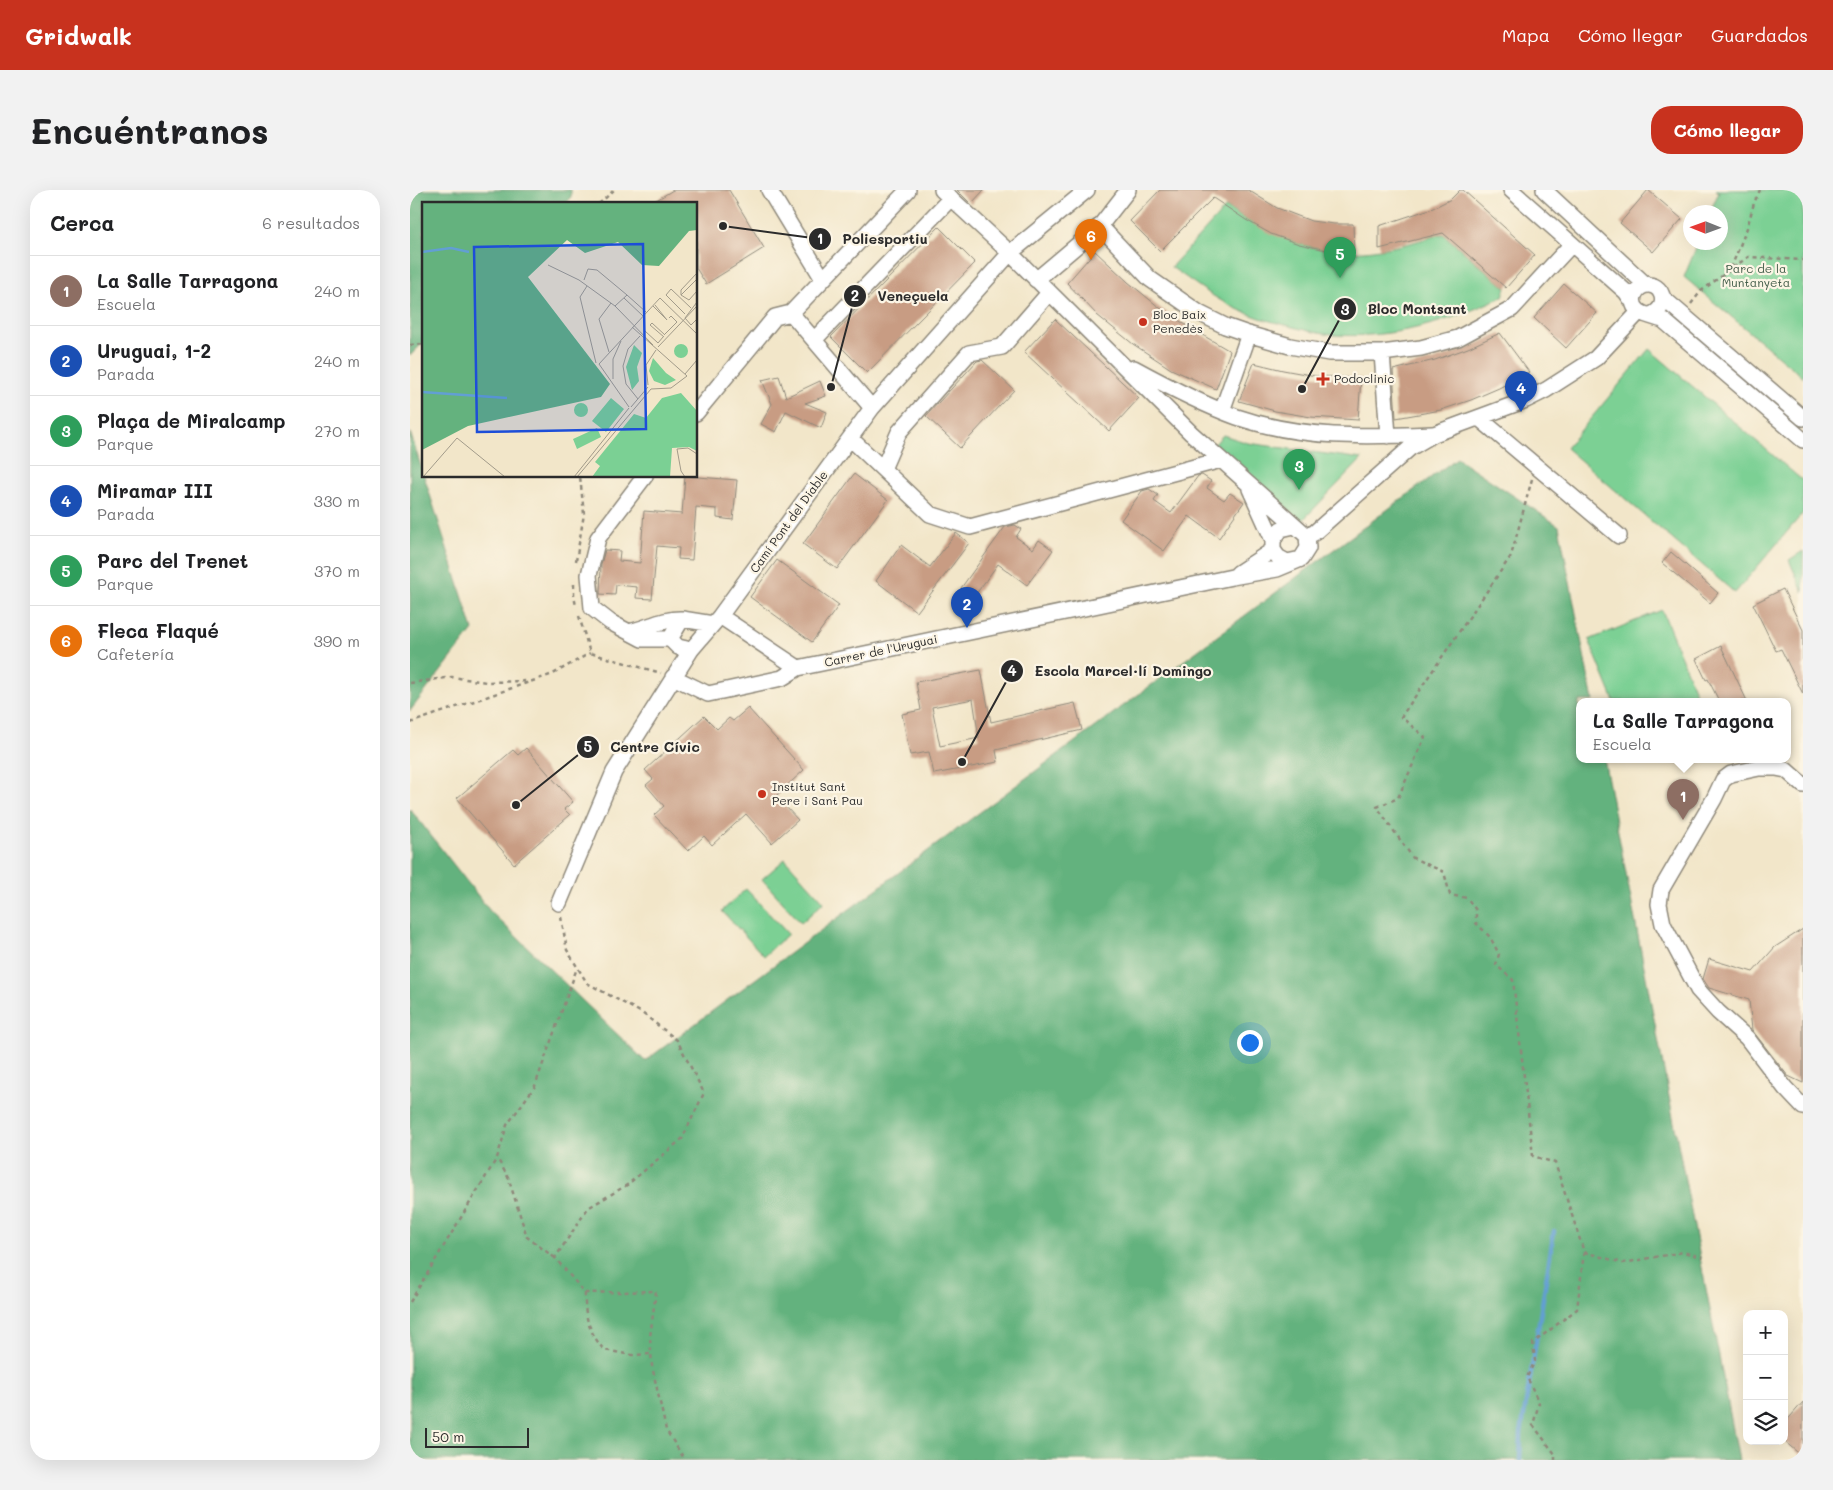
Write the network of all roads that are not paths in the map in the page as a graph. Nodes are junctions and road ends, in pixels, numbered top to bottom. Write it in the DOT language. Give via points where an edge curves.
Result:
graph roads {
  1 [pos="769,190"];
  2 [pos="908,190"];
  3 [pos="1128,190"];
  4 [pos="1511,190"];
  5 [pos="1544,190"];
  6 [pos="1076,193"];
  7 [pos="947,194"];
  8 [pos="1100,226"];
  9 [pos="1572,244"];
  10 [pos="1010,253"];
  11 [pos="823,280"];
  12 [pos="1036,280"];
  13 [pos="1646,285"];
  14 [pos="1049,293"];
  15 [pos="1663,298"];
  16 [pos="1641,309"];
  17 [pos="791,313"];
  18 [pos="1248,334"];
  19 [pos="814,340"];
  20 [pos="1382,353"];
  21 [pos="1120,361"];
  22 [pos="872,408"];
  23 [pos="698,411"];
  24 [pos="1222,411"];
  25 [pos="1479,418"];
  26 [pos="1803,418"];
  27 [pos="1434,434"];
  28 [pos="1388,436"];
  29 [pos="850,438"];
  30 [pos="1803,440"];
  31 [pos="1221,460"];
  32 [pos="883,469"];
  33 [pos="643,478"];
  34 [pos="1247,483"];
  35 [pos="1294,526"];
  36 [pos="1307,536"];
  37 [pos="1619,536"];
  38 [pos="1273,545"];
  39 [pos="1301,559"];
  40 [pos="1232,577"];
  41 [pos="682,619"];
  42 [pos="717,620"];
  43 [pos="629,632"];
  44 [pos="670,639"];
  45 [pos="691,650"];
  46 [pos="798,668"];
  47 [pos="673,676"];
  48 [pos="1799,782"];
  49 [pos="559,903"];
  50 [pos="1803,1106"];
  1 -- 11 [label="street"];
  2 -- 11 [label="street"];
  3 -- 8 [label="street"];
  4 -- 9 [label="street"];
  5 -- 13 [label="street"];
  6 -- 10 [label="street, Camí Pont del Diable"];
  7 -- 10 [label="street"];
  7 -- 19 [label="street"];
  8 -- 12 [label="street"];
  8 -- 18 [label="street" via="1150,279 1199,313"];
  9 -- 16 [label="street"];
  9 -- 20 [label="street" via="1512,309 1458,338"];
  10 -- 12 [label="street"];
  10 -- 22 [label="street, Camí Pont del Diable"];
  11 -- 17 [label="street"];
  12 -- 14 [label="street"];
  13 -- 15 [label="street" via="1659,290"];
  13 -- 16 [label="street" via="1633,297"];
  14 -- 21 [label="street"];
  14 -- 32 [label="street" via="1002,347 969,353 899,432"];
  15 -- 16 [label="street" via="1658,311"];
  15 -- 26 [label="street"];
  16 -- 25 [label="street" via="1596,358 1546,390"];
  16 -- 30 [label="street" via="1663,320"];
  17 -- 19 [label="street"];
  17 -- 23 [label="street" via="775,317"];
  18 -- 20 [label="street" via="1329,353"];
  18 -- 24 [label="street"];
  19 -- 22 [label="street"];
  20 -- 28 [label="street"];
  21 -- 24 [label="street"];
  21 -- 31 [label="street"];
  22 -- 29 [label="street, Camí Pont del Diable"];
  24 -- 28 [label="street" via="1246,420 1305,433 1339,437"];
  25 -- 27 [label="street"];
  25 -- 37 [label="street"];
  27 -- 28 [label="street"];
  27 -- 36 [label="street" via="1410,448"];
  29 -- 32 [label="street"];
  29 -- 42 [label="street, Camí Pont del Diable"];
  31 -- 32 [label="street" via="970,526 930,514"];
  31 -- 34 [label="street"];
  33 -- 43 [label="street" via="598,538 589,575 592,608"];
  34 -- 35 [label="street"];
  34 -- 38 [label="street"];
  35 -- 36 [label="street"];
  35 -- 38 [label="street" via="1281,529"];
  36 -- 39 [label="street" via="1308,548"];
  38 -- 39 [label="street" via="1278,557 1287,562"];
  38 -- 40 [label="street"];
  39 -- 40 [label="street, Carrer de l'Uruguai" via="1277,569"];
  40 -- 46 [label="street, Carrer de l'Uruguai"];
  41 -- 42 [label="street"];
  41 -- 43 [label="street" via="670,618"];
  41 -- 44 [label="street"];
  42 -- 45 [label="street, Camí Pont del Diable"];
  42 -- 46 [label="street"];
  43 -- 44 [label="street" via="642,639"];
  44 -- 45 [label="street" via="678,647"];
  45 -- 47 [label="street, Camí Pont del Diable"];
  46 -- 47 [label="street, Carrer de l'Uruguai" via="782,678 708,694"];
  47 -- 49 [label="street, Camí Pont del Diable" via="614,772"];
  48 -- 50 [label="street" via="1786,770 1776,768 1738,771 1723,780 1661,890 1659,904 1663,924 1698,990 1747,1038"];
}
